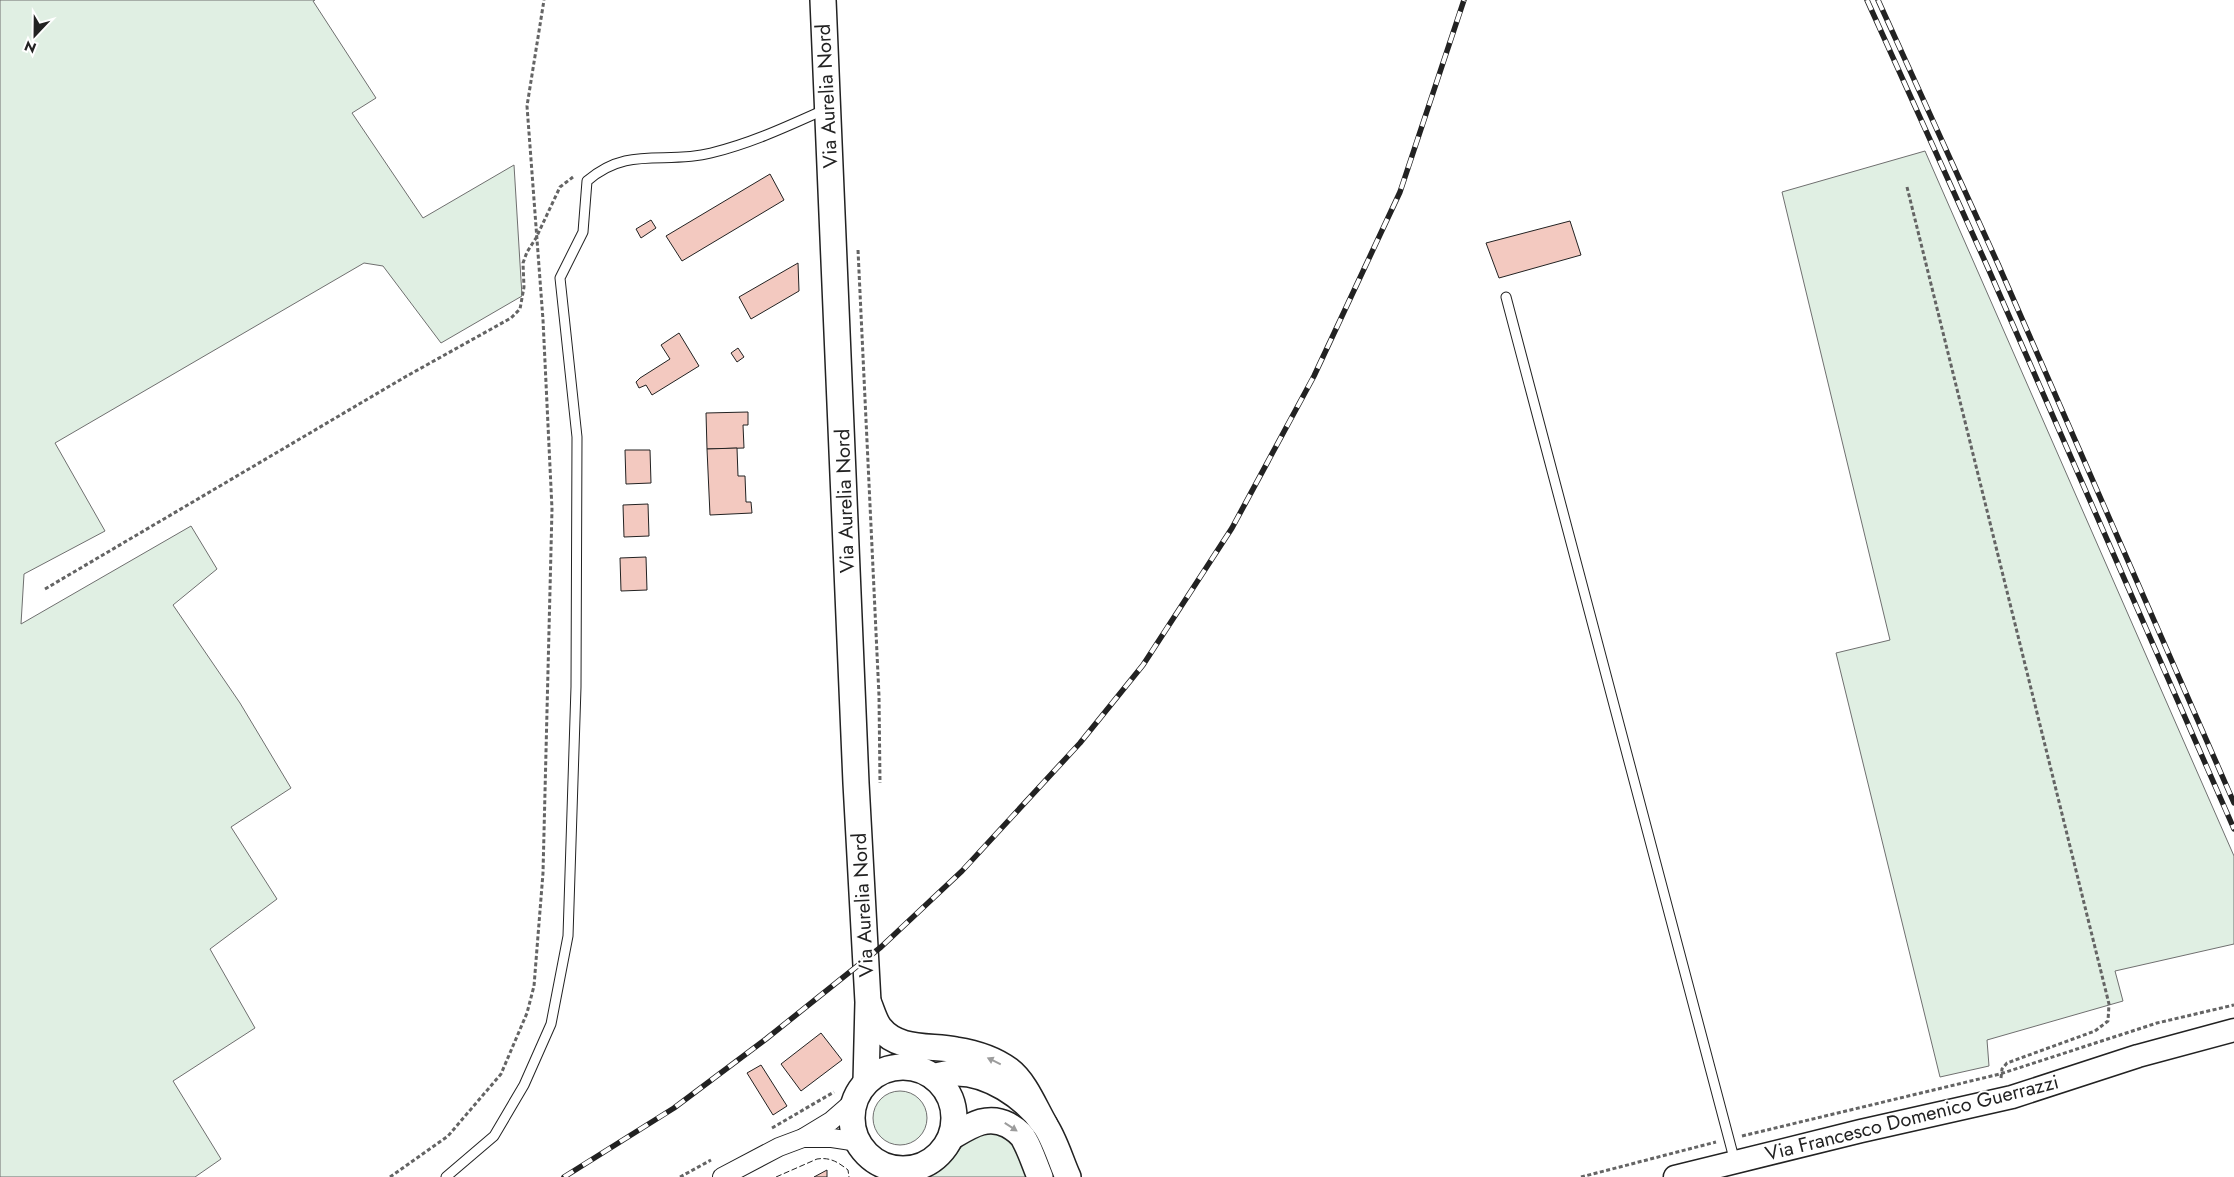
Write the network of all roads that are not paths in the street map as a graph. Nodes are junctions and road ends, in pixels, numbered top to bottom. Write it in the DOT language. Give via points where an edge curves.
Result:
graph roads {
  1 [pos="823,0"];
  2 [pos="828,108"];
  3 [pos="1506,298"];
  4 [pos="868,1002"];
  5 [pos="2234,1030"];
  6 [pos="934,1077"];
  7 [pos="852,1091"];
  8 [pos="1045,1125"];
  9 [pos="951,1137"];
  10 [pos="803,1138"];
  11 [pos="858,1142"];
  12 [pos="1735,1162"];
  13 [pos="879,1170"];
  14 [pos="446,1177"];
  15 [pos="722,1177"];
  16 [pos="1040,1177"];
  17 [pos="1068,1177"];
  18 [pos="1675,1177"];
  1 -- 2 [label="main road, Via Aurelia Nord"];
  2 -- 4 [label="main road, Via Aurelia Nord"];
  2 -- 14 [label="lane" via="762,138 709,154 621,160 599,170 587,181 583,232 560,278 577,437 576,687 568,936 551,1024 524,1085 494,1136"];
  3 -- 12 [label="lane"];
  4 -- 7 [label="main road, Via Aurelia Nord"];
  8 -- 4 [label="main road, one-way" via="1024,1089 1005,1067 984,1056 915,1046 889,1037 880,1028"];
  5 -- 12 [label="street, Via Francesco Domenico Guerrazzi" via="2138,1056 2006,1098"];
  6 -- 7 [label="main road" via="921,1070 899,1067 878,1073"];
  6 -- 8 [label="main road" via="965,1074 1000,1085 1021,1100"];
  6 -- 9 [label="main road" via="946,1089 953,1104"];
  7 -- 10 [label="street" via="830,1121"];
  7 -- 11 [label="main road" via="853,1129"];
  8 -- 17 [label="main road"];
  9 -- 13 [label="main road" via="942,1152 928,1163 912,1168"];
  9 -- 16 [label="main road, one-way" via="973,1124 996,1119 1001,1121 1025,1139"];
  10 -- 11 [label="street"];
  10 -- 15 [label="street"];
  11 -- 13 [label="main road"];
  12 -- 18 [label="street, Via Francesco Domenico Guerrazzi"];
}
